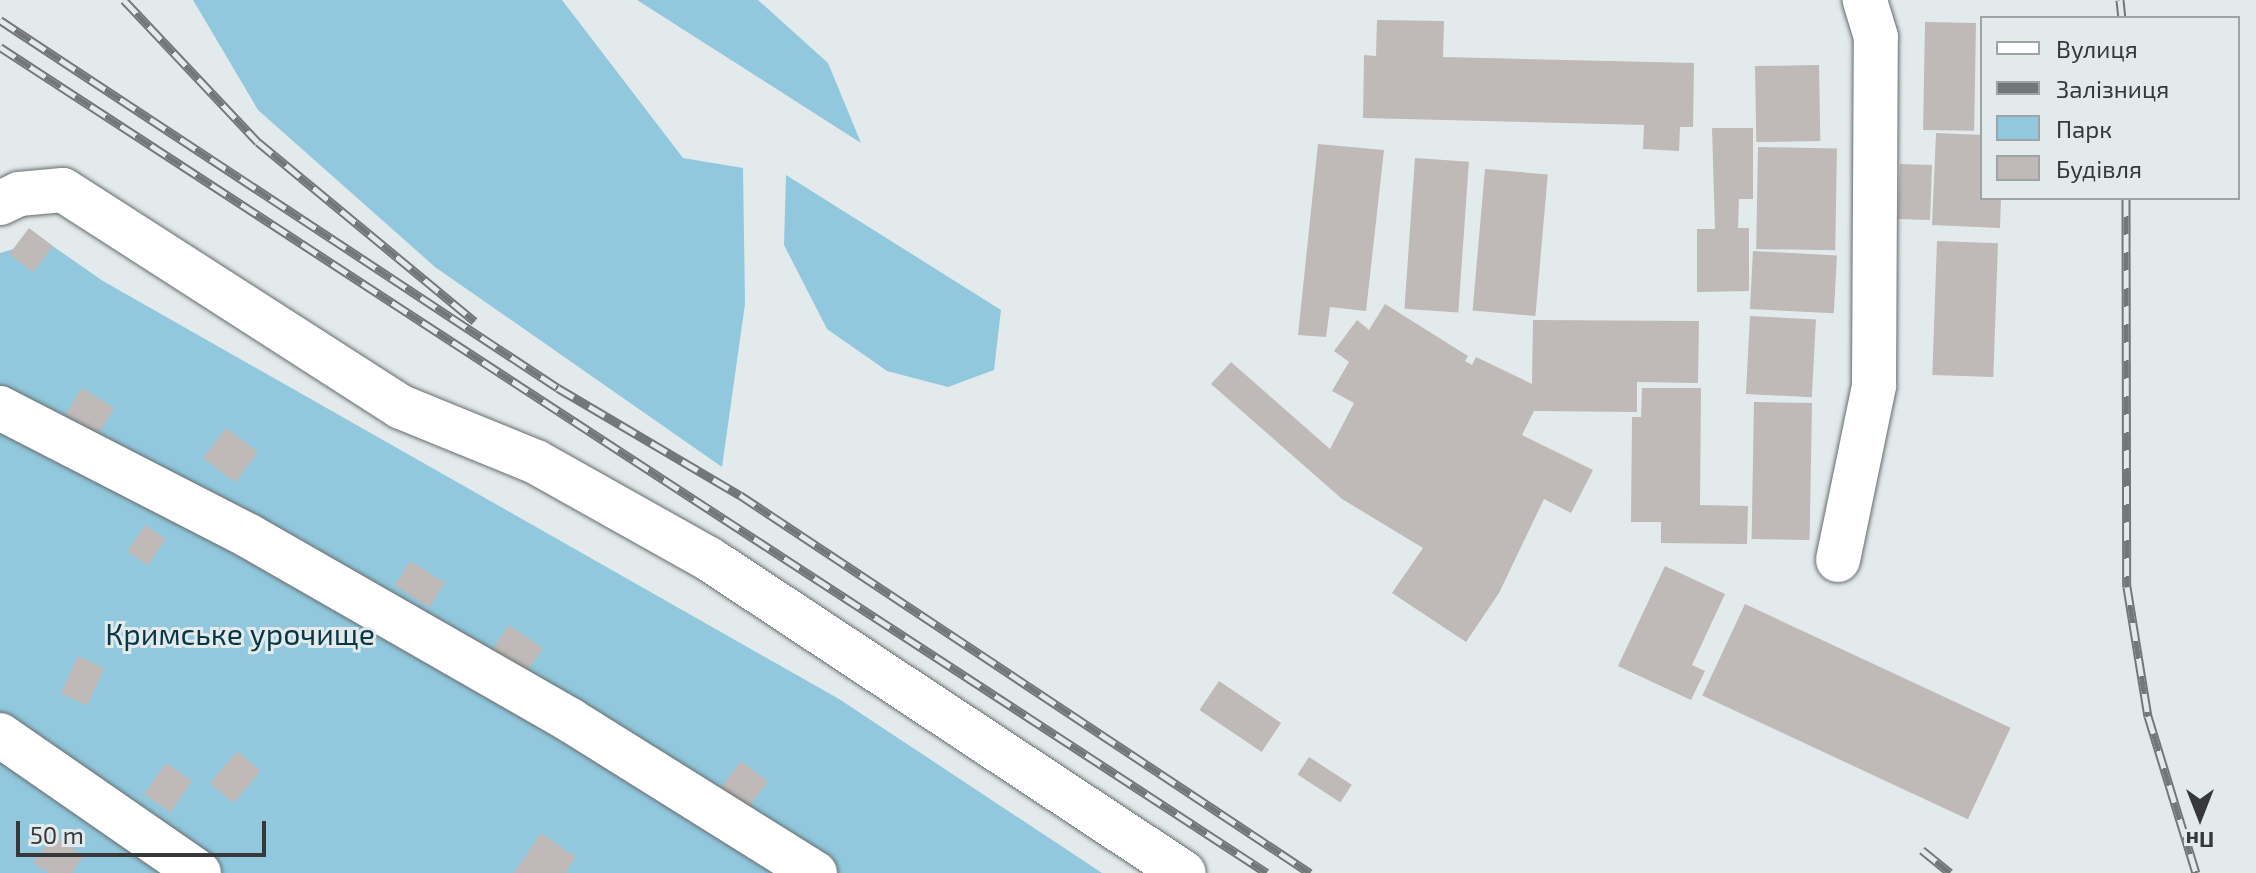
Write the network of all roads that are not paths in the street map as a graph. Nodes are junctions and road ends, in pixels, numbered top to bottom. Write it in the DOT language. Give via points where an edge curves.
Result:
graph roads {
  1 [pos="1865,0"];
  2 [pos="0,203"];
  3 [pos="0,408"];
  4 [pos="1838,560"];
  5 [pos="0,735"];
  6 [pos="199,873"];
  7 [pos="815,873"];
  8 [pos="1184,873"];
  1 -- 4 [label="lane" via="1876,37 1874,386"];
  2 -- 8 [label="lane" via="19,194 63,190 401,407 536,462 717,563"];
  3 -- 7 [label="lane" via="262,544 570,720"];
  5 -- 6 [label="lane"];
}
